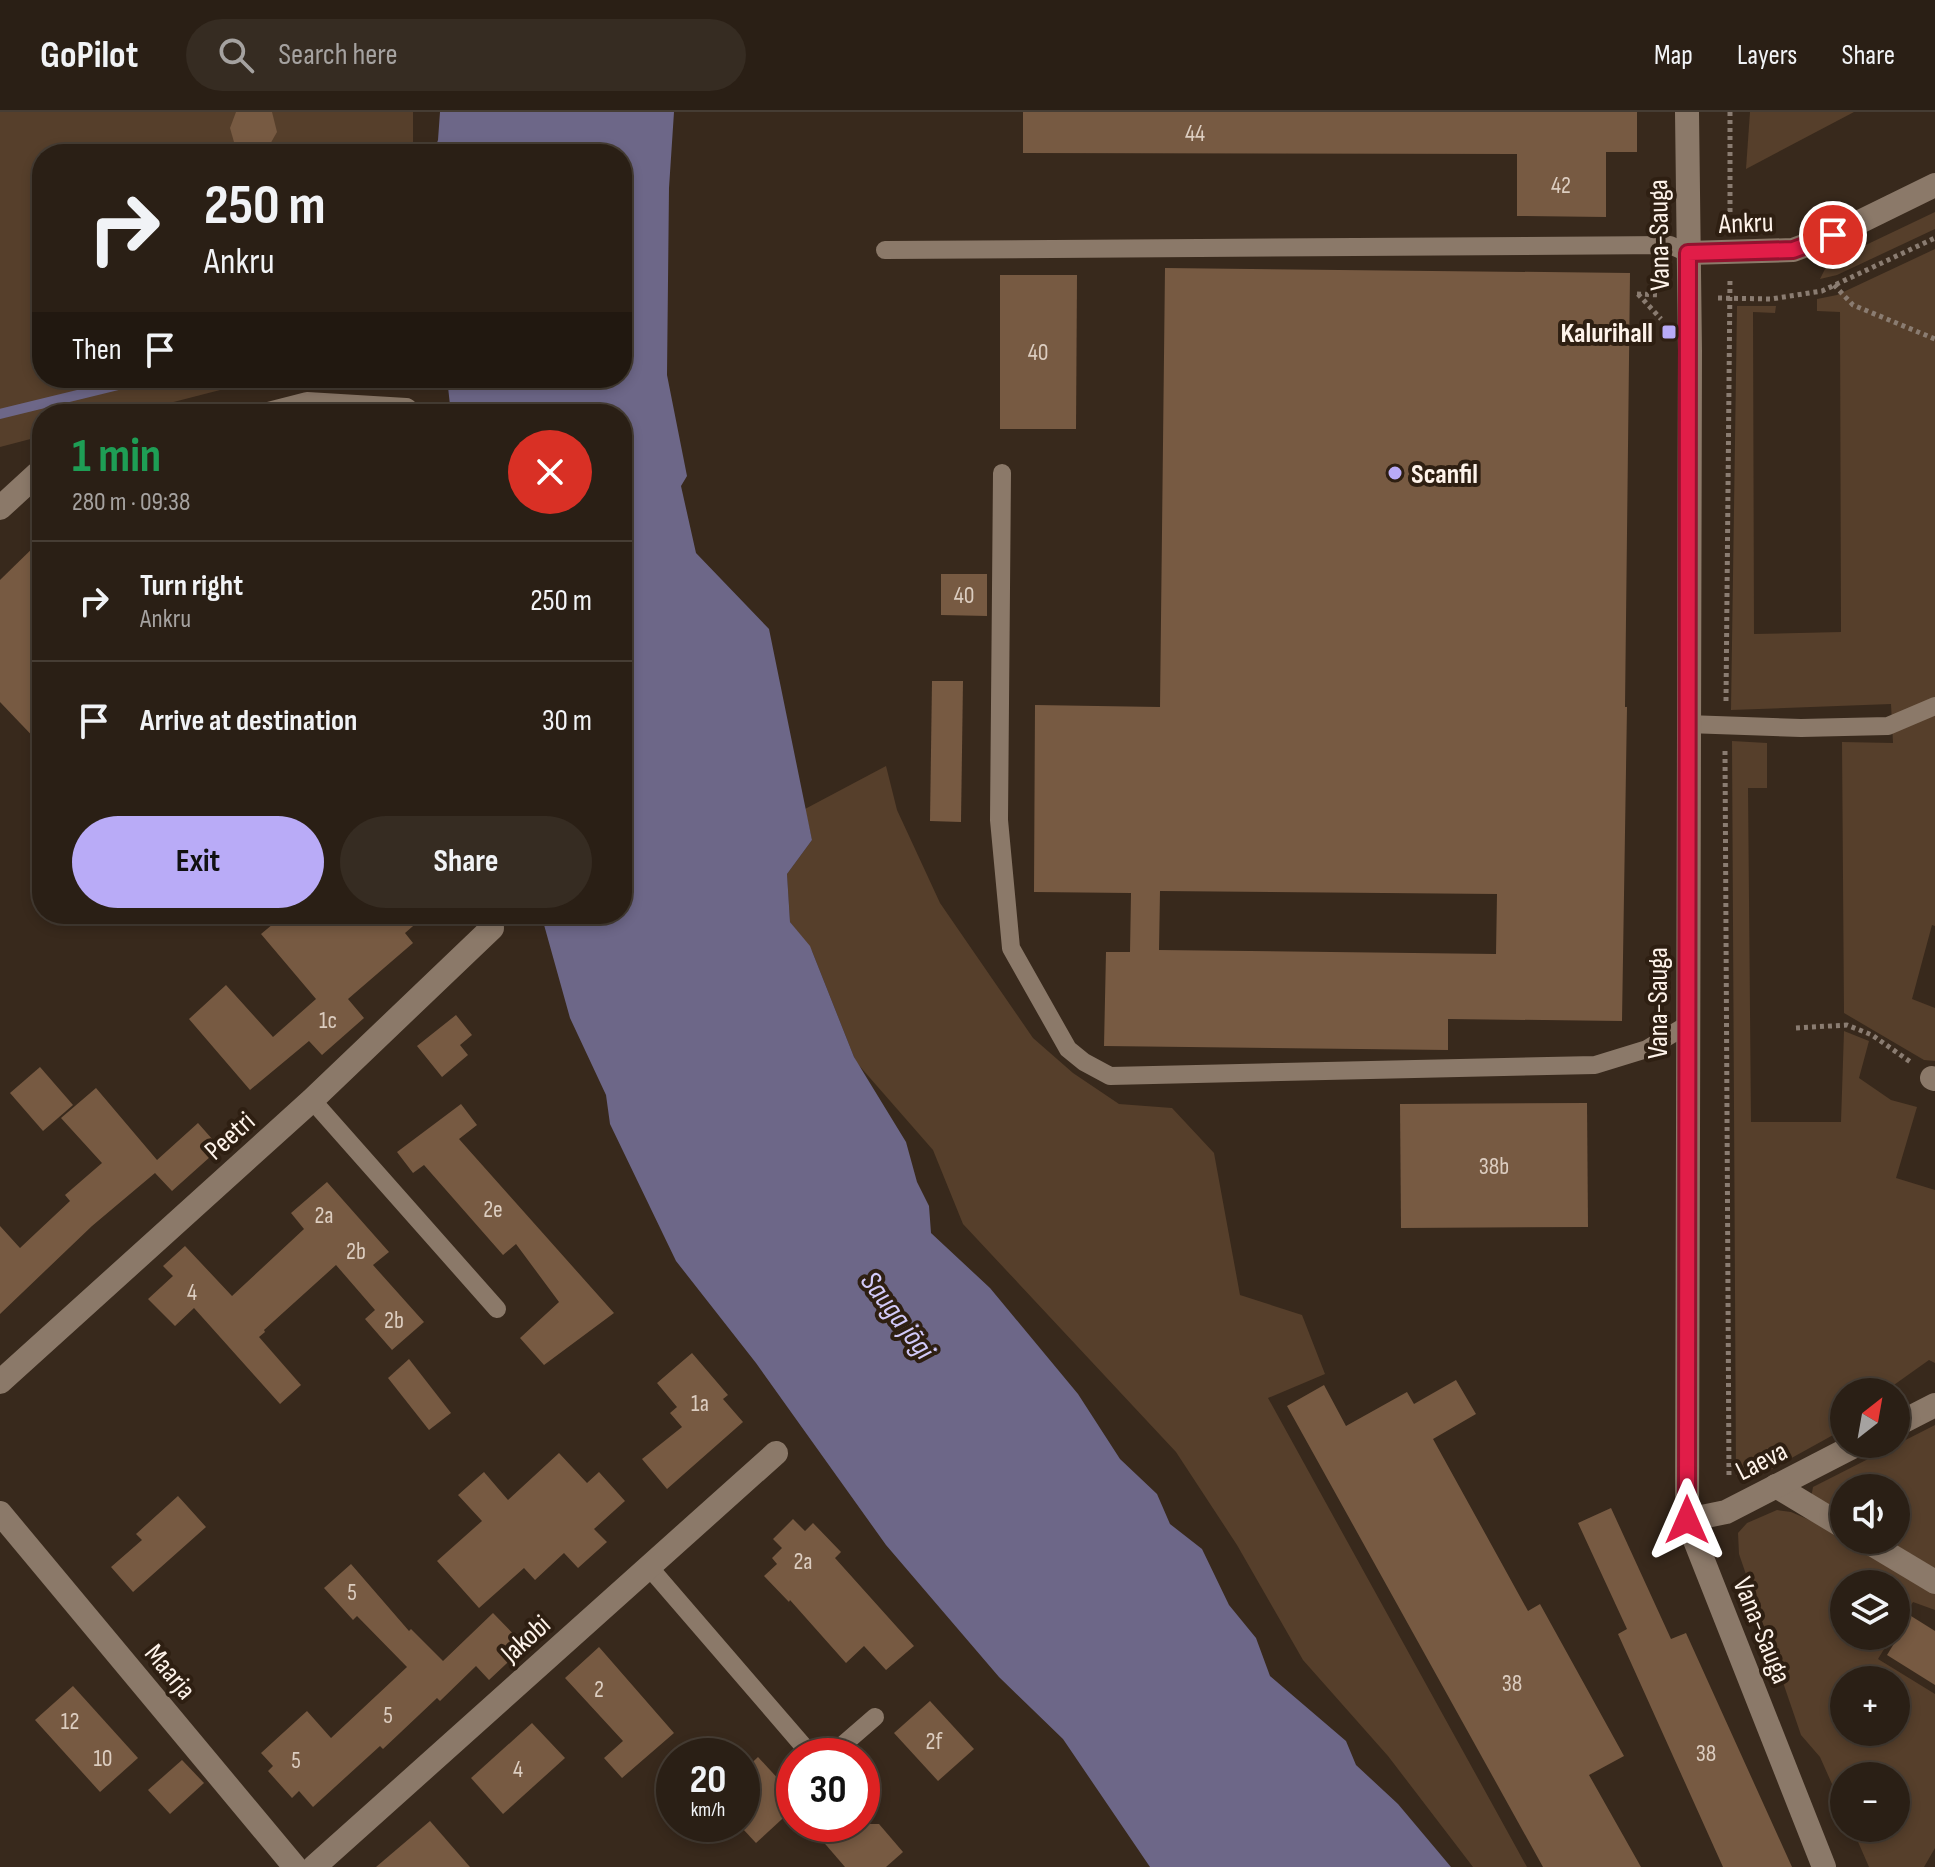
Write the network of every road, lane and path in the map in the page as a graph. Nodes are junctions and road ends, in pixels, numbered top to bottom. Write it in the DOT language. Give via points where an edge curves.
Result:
graph roads {
  1 [pos="1687,112"];
  2 [pos="1730,112"];
  3 [pos="1935,185"];
  4 [pos="1935,238"];
  5 [pos="885,250"];
  6 [pos="1688,253"];
  7 [pos="1730,253"];
  8 [pos="1834,285"];
  9 [pos="1637,294"];
  10 [pos="1689,298"];
  11 [pos="1730,298"];
  12 [pos="1935,339"];
  13 [pos="1002,473"];
  14 [pos="32,479"];
  15 [pos="0,508"];
  16 [pos="1935,706"];
  17 [pos="1687,724"];
  18 [pos="1725,725"];
  19 [pos="492,928"];
  20 [pos="1687,1025"];
  21 [pos="1796,1028"];
  22 [pos="1933,1079"];
  23 [pos="312,1100"];
  24 [pos="497,1309"];
  25 [pos="0,1382"];
  26 [pos="1935,1405"];
  27 [pos="1910,1418"];
  28 [pos="776,1453"];
  29 [pos="1831,1458"];
  30 [pos="1776,1486"];
  31 [pos="1726,1512"];
  32 [pos="0,1513"];
  33 [pos="1830,1519"];
  34 [pos="1687,1520"];
  35 [pos="1888,1554"];
  36 [pos="649,1567"];
  37 [pos="1935,1582"];
  38 [pos="875,1717"];
  39 [pos="796,1738"];
  40 [pos="851,1738"];
  41 [pos="295,1867"];
  42 [pos="314,1867"];
  43 [pos="1824,1867"];
  1 -- 6 [label="street, Vana-Sauga"];
  2 -- 7 [label="path"];
  3 -- 7 [label="street, Ankru" via="1793,250"];
  4 -- 8 [label="path"];
  5 -- 6 [label="lane" via="1670,245"];
  6 -- 7 [label="street, Ankru"];
  6 -- 10 [label="street, Vana-Sauga"];
  7 -- 11 [label="path"];
  8 -- 11 [label="path" via="1771,299"];
  8 -- 12 [label="path" via="1853,305"];
  9 -- 10 [label="path"];
  10 -- 11 [label="path"];
  10 -- 17 [label="street, Vana-Sauga"];
  11 -- 18 [label="path"];
  13 -- 20 [label="lane" via="999,820 1011,948 1068,1049 1110,1076 1595,1065 1647,1049"];
  14 -- 15 [label="street"];
  16 -- 18 [label="lane" via="1888,726"];
  17 -- 18 [label="lane"];
  17 -- 20 [label="street, Vana-Sauga"];
  18 -- 31 [label="path"];
  19 -- 23 [label="street, Peetri"];
  20 -- 34 [label="street, Vana-Sauga"];
  21 -- 22 [label="path" via="1847,1025 1872,1035"];
  23 -- 24 [label="lane"];
  23 -- 25 [label="street, Peetri"];
  26 -- 27 [label="street"];
  28 -- 36 [label="street, Jakobi"];
  29 -- 30 [label="street, Laeva"];
  30 -- 31 [label="street, Laeva"];
  30 -- 33 [label="street"];
  31 -- 34 [label="street, Laeva"];
  32 -- 41 [label="street, Maarja"];
  34 -- 43 [label="street, Vana-Sauga"];
  35 -- 37 [label="street"];
  36 -- 39 [label="lane"];
  36 -- 42 [label="street, Jakobi"];
  38 -- 40 [label="lane"];
}
